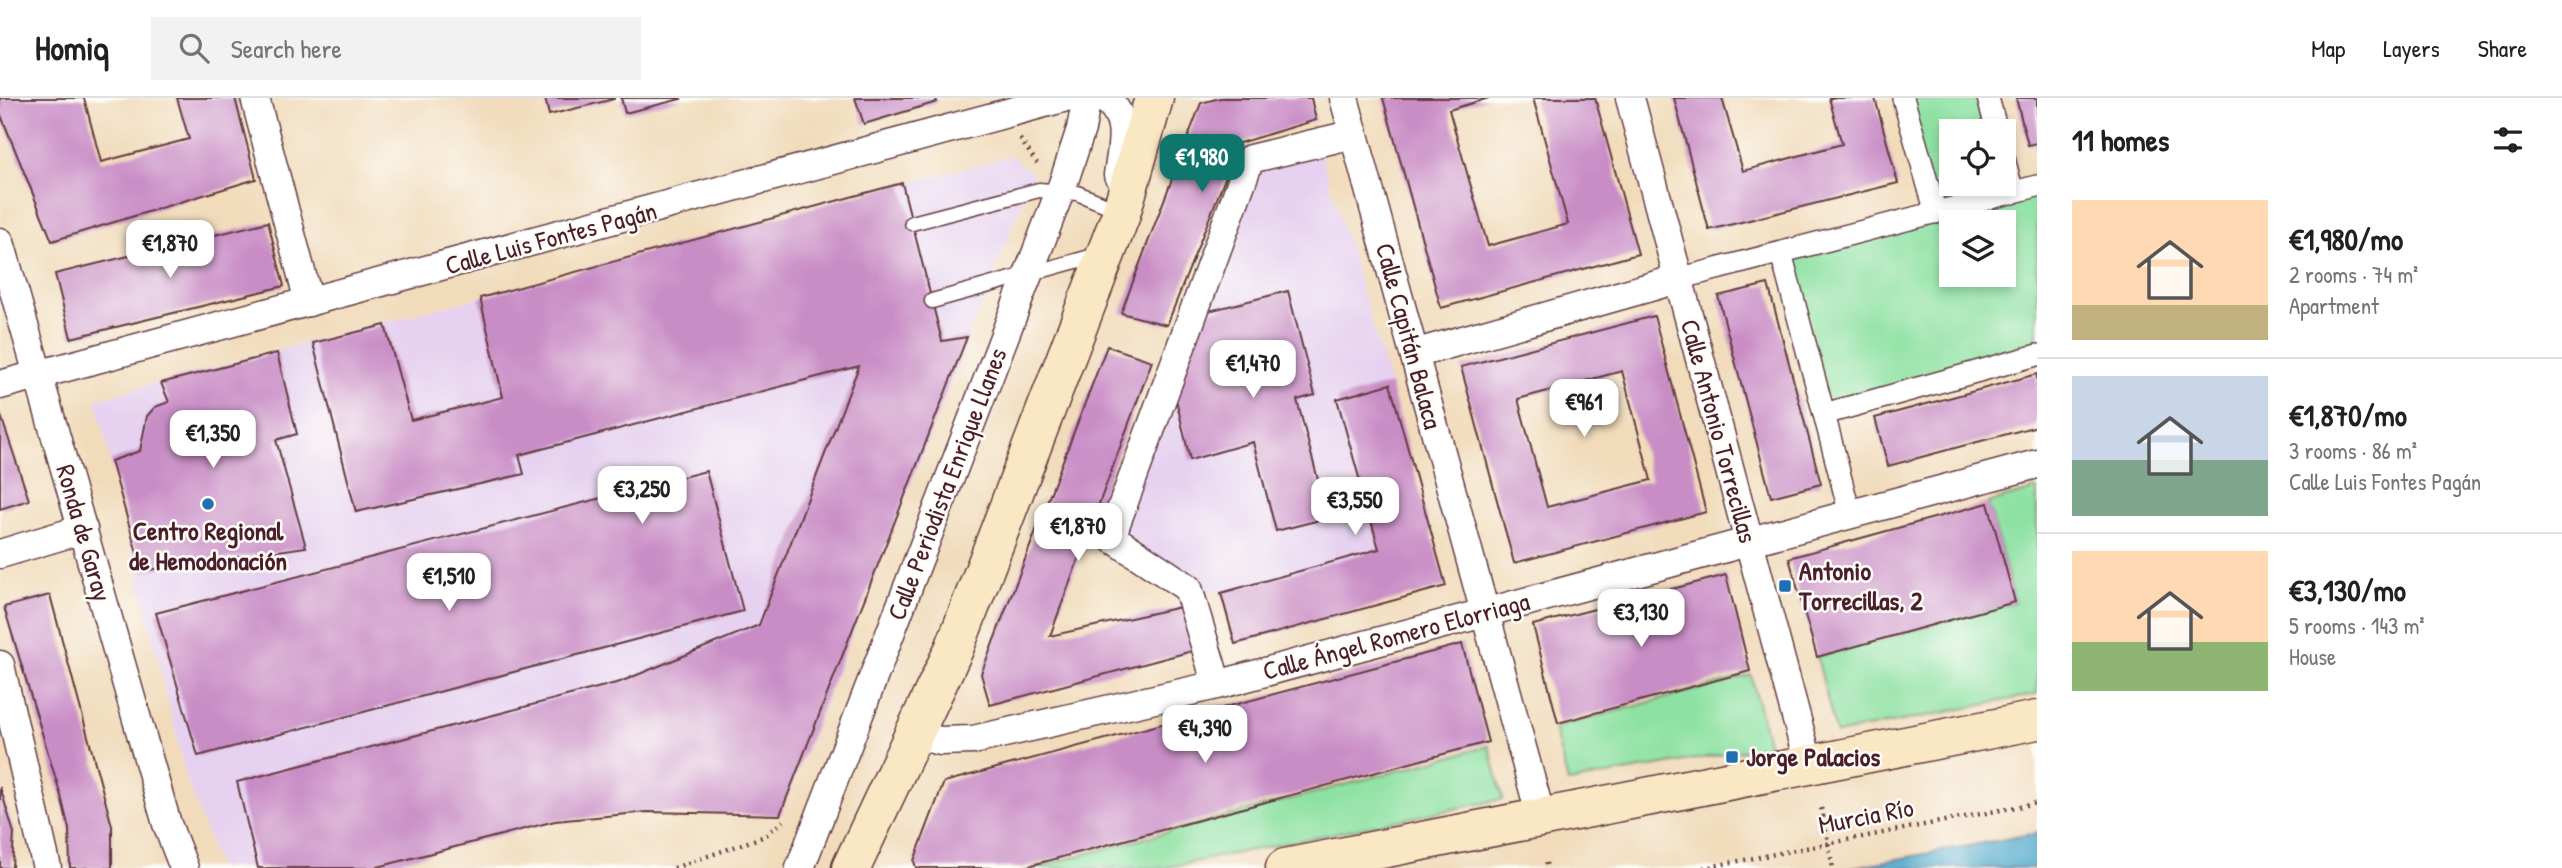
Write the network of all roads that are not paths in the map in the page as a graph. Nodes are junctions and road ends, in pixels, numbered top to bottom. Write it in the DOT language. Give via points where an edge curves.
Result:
graph roads {
  1 [pos="255,98"];
  2 [pos="1063,98"];
  3 [pos="1087,98"];
  4 [pos="1104,98"];
  5 [pos="1154,98"];
  6 [pos="1345,98"];
  7 [pos="1630,98"];
  8 [pos="1903,98"];
  9 [pos="1988,98"];
  10 [pos="1994,119"];
  11 [pos="1354,134"];
  12 [pos="2037,187"];
  13 [pos="1060,190"];
  14 [pos="2016,192"];
  15 [pos="2001,196"];
  16 [pos="1936,213"];
  17 [pos="912,223"];
  18 [pos="1110,235"];
  19 [pos="0,242"];
  20 [pos="1781,253"];
  21 [pos="1028,275"];
  22 [pos="1678,279"];
  23 [pos="932,301"];
  24 [pos="309,302"];
  25 [pos="1415,354"];
  26 [pos="2037,355"];
  27 [pos="38,374"];
  28 [pos="0,385"];
  29 [pos="1824,414"];
  30 [pos="2037,464"];
  31 [pos="1850,514"];
  32 [pos="83,529"];
  33 [pos="1749,542"];
  34 [pos="0,554"];
  35 [pos="1485,612"];
  36 [pos="0,665"];
  37 [pos="1217,685"];
  38 [pos="2037,720"];
  39 [pos="913,734"];
  40 [pos="1809,765"];
  41 [pos="1541,817"];
  42 [pos="167,824"];
  43 [pos="857,861"];
  44 [pos="47,868"];
  45 [pos="165,868"];
  46 [pos="184,868"];
  47 [pos="800,868"];
  48 [pos="1285,868"];
  1 -- 24 [label="street"];
  2 -- 24 [label="street, Calle Luis Fontes Pagán"];
  3 -- 13 [label="street, Calle Periodista Enrique Llanes"];
  4 -- 18 [label="street" via="1123,121"];
  5 -- 18 [label="main road" via="1136,167"];
  6 -- 11 [label="street, Calle Capitán Balaca"];
  7 -- 22 [label="street, Calle Antonio Torrecillas"];
  8 -- 16 [label="street"];
  9 -- 10 [label="street"];
  11 -- 25 [label="street, Calle Capitán Balaca"];
  11 -- 37 [label="street" via="1250,159 1111,537 1188,588"];
  12 -- 14 [label="street"];
  13 -- 17 [label="lane" via="1029,191"];
  13 -- 18 [label="lane" via="1085,195"];
  13 -- 21 [label="street, Calle Periodista Enrique Llanes"];
  15 -- 16 [label="street"];
  16 -- 20 [label="street"];
  18 -- 21 [label="lane"];
  18 -- 39 [label="main road" via="954,649"];
  19 -- 27 [label="street, Ronda de Garay"];
  20 -- 22 [label="street"];
  20 -- 29 [label="street"];
  21 -- 23 [label="lane"];
  21 -- 47 [label="street, Calle Periodista Enrique Llanes"];
  22 -- 25 [label="street"];
  22 -- 33 [label="street, Calle Antonio Torrecillas"];
  24 -- 27 [label="street, Calle Luis Fontes Pagán"];
  25 -- 35 [label="street, Calle Capitán Balaca"];
  26 -- 29 [label="street"];
  27 -- 28 [label="street, Calle Luis Fontes Pagán"];
  27 -- 32 [label="street, Ronda de Garay"];
  29 -- 31 [label="street"];
  30 -- 31 [label="street, Calle Ángel Romero Elorriaga"];
  31 -- 33 [label="street, Calle Ángel Romero Elorriaga"];
  32 -- 34 [label="street"];
  32 -- 42 [label="street, Ronda de Garay"];
  33 -- 35 [label="street, Calle Ángel Romero Elorriaga"];
  33 -- 40 [label="street, Calle Antonio Torrecillas"];
  35 -- 37 [label="street, Calle Ángel Romero Elorriaga"];
  35 -- 41 [label="street, Calle Capitán Balaca"];
  36 -- 44 [label="street"];
  37 -- 39 [label="street, Calle Ángel Romero Elorriaga" via="973,740 940,741"];
  38 -- 40 [label="main road"];
  39 -- 43 [label="main road"];
  40 -- 41 [label="main road"];
  41 -- 48 [label="main road"];
  42 -- 45 [label="street, Ronda de Garay"];
  42 -- 46 [label="street, Ronda de Garay"];
}
